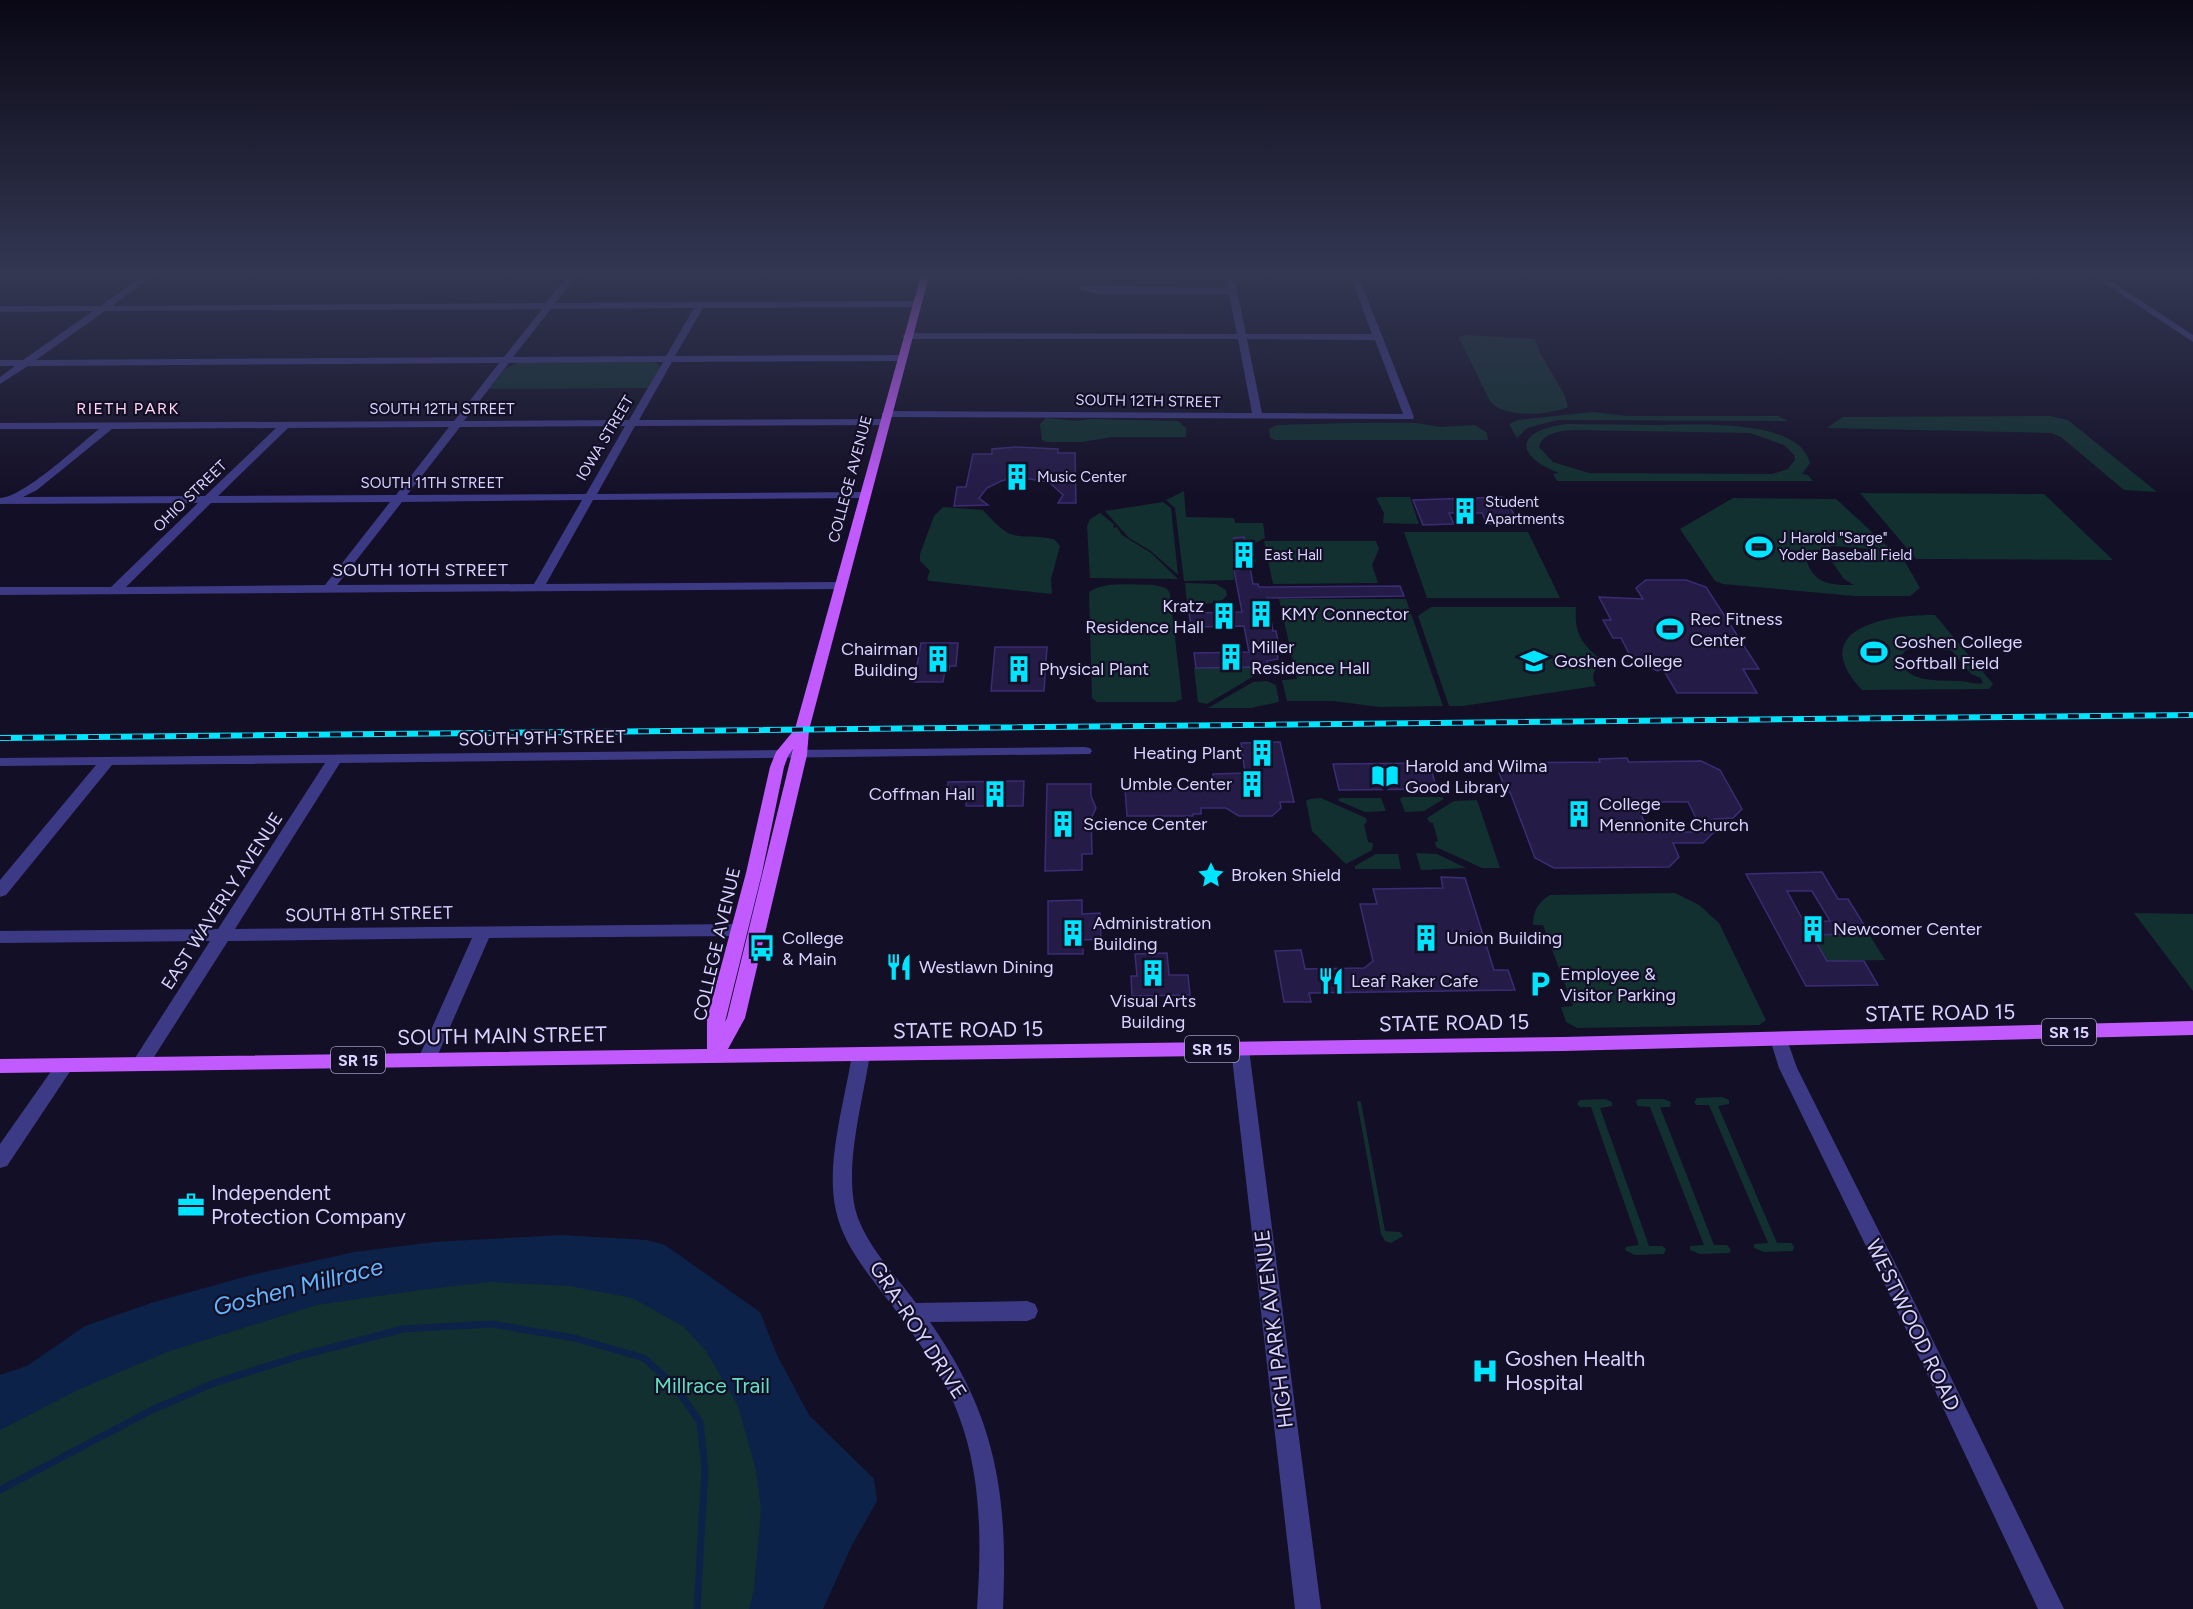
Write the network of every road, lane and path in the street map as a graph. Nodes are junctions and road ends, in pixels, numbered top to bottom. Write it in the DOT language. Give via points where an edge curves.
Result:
graph roads {
  1 [pos="49,347"];
  2 [pos="518,347"];
  3 [pos="676,347"];
  4 [pos="904,347"];
  5 [pos="1244,347"];
  6 [pos="1382,347"];
  7 [pos="901,358"];
  8 [pos="669,359"];
  9 [pos="508,360"];
  10 [pos="0,363"];
  11 [pos="26,363"];
  12 [pos="0,381"];
  13 [pos="1257,417"];
  14 [pos="885,418"];
  15 [pos="458,423"];
  16 [pos="633,423"];
  17 [pos="286,424"];
  18 [pos="110,425"];
  19 [pos="0,426"];
  20 [pos="865,495"];
  21 [pos="588,496"];
  22 [pos="399,498"];
  23 [pos="209,499"];
  24 [pos="3,502"];
  25 [pos="840,586"];
  26 [pos="538,587"];
  27 [pos="329,588"];
  28 [pos="116,590"];
  29 [pos="0,591"];
  30 [pos="801,730"];
  31 [pos="1085,751"];
  32 [pos="781,755"];
  33 [pos="800,755"];
  34 [pos="335,759"];
  35 [pos="108,761"];
  36 [pos="0,762"];
  37 [pos="0,891"];
  38 [pos="739,930"];
  39 [pos="483,932"];
  40 [pos="222,935"];
  41 [pos="0,938"];
  42 [pos="2193,1028"];
  43 [pos="1779,1039"];
  44 [pos="1240,1049"];
  45 [pos="861,1054"];
  46 [pos="716,1055"];
  47 [pos="427,1059"];
  48 [pos="141,1063"];
  49 [pos="65,1065"];
  50 [pos="0,1066"];
  51 [pos="0,1160"];
  52 [pos="1027,1311"];
  53 [pos="911,1313"];
  54 [pos="990,1609"];
  55 [pos="1308,1609"];
  56 [pos="2051,1609"];
  1 -- 11 [label="street"];
  2 -- 9 [label="street"];
  3 -- 8 [label="street, IOWA STREET"];
  4 -- 7 [label="main road, COLLEGE AVENUE"];
  5 -- 13 [label="street"];
  6 -- 13 [label="street, SOUTH 12TH STREET" via="1409,417"];
  7 -- 8 [label="street"];
  7 -- 14 [label="main road, COLLEGE AVENUE"];
  8 -- 9 [label="street"];
  8 -- 16 [label="street, IOWA STREET"];
  9 -- 11 [label="street"];
  9 -- 15 [label="street"];
  10 -- 11 [label="street"];
  11 -- 12 [label="street"];
  13 -- 14 [label="street, SOUTH 12TH STREET"];
  14 -- 16 [label="street, SOUTH 12TH STREET"];
  14 -- 20 [label="main road, COLLEGE AVENUE"];
  15 -- 16 [label="street, SOUTH 12TH STREET"];
  15 -- 17 [label="street, SOUTH 12TH STREET"];
  15 -- 22 [label="street"];
  16 -- 21 [label="street, IOWA STREET"];
  17 -- 18 [label="street, SOUTH 12TH STREET"];
  17 -- 23 [label="street, OHIO STREET"];
  18 -- 19 [label="street, SOUTH 12TH STREET"];
  18 -- 24 [label="street" via="33,488"];
  20 -- 21 [label="street, SOUTH 11TH STREET"];
  20 -- 25 [label="main road, COLLEGE AVENUE"];
  21 -- 22 [label="street, SOUTH 11TH STREET"];
  21 -- 26 [label="street, IOWA STREET"];
  22 -- 23 [label="street, SOUTH 11TH STREET"];
  22 -- 27 [label="street"];
  23 -- 24 [label="street, SOUTH 11TH STREET"];
  23 -- 28 [label="street, OHIO STREET"];
  25 -- 26 [label="street, SOUTH 10TH STREET"];
  25 -- 30 [label="main road, COLLEGE AVENUE"];
  26 -- 27 [label="street, SOUTH 10TH STREET"];
  27 -- 28 [label="street, SOUTH 10TH STREET"];
  28 -- 29 [label="street, SOUTH 10TH STREET"];
  30 -- 32 [label="main road, COLLEGE AVENUE"];
  30 -- 33 [label="main road, COLLEGE AVENUE"];
  31 -- 33 [label="street, SOUTH 9TH STREET"];
  32 -- 33 [label="street, SOUTH 9TH STREET"];
  32 -- 34 [label="street, SOUTH 9TH STREET"];
  32 -- 38 [label="main road, COLLEGE AVENUE"];
  33 -- 46 [label="main road, COLLEGE AVENUE" via="736,1018"];
  34 -- 35 [label="street, SOUTH 9TH STREET"];
  34 -- 40 [label="street, EAST WAVERLY AVENUE"];
  35 -- 36 [label="street, SOUTH 9TH STREET"];
  35 -- 37 [label="street"];
  38 -- 39 [label="street, SOUTH 8TH STREET"];
  38 -- 46 [label="main road, COLLEGE AVENUE" via="716,1019"];
  39 -- 40 [label="street, SOUTH 8TH STREET"];
  39 -- 47 [label="street"];
  40 -- 41 [label="street, SOUTH 8TH STREET"];
  40 -- 48 [label="street, EAST WAVERLY AVENUE"];
  42 -- 43 [label="main road, STATE ROAD 15 / SR 15"];
  43 -- 44 [label="main road, STATE ROAD 15 / SR 15"];
  43 -- 56 [label="street, WESTWOOD ROAD" via="1788,1068"];
  44 -- 45 [label="main road, STATE ROAD 15 / SR 15"];
  44 -- 55 [label="street, HIGH PARK AVENUE"];
  45 -- 46 [label="main road, STATE ROAD 15 / SR 15"];
  45 -- 53 [label="street, GRA-ROY DRIVE" via="844,1171 847,1213 865,1249"];
  46 -- 47 [label="main road, SOUTH MAIN STREET / SR 15"];
  47 -- 48 [label="main road, SOUTH MAIN STREET / SR 15"];
  48 -- 49 [label="main road, SOUTH MAIN STREET / SR 15"];
  49 -- 50 [label="main road, SOUTH MAIN STREET / SR 15"];
  49 -- 51 [label="street"];
  52 -- 53 [label="street"];
  53 -- 54 [label="street, GRA-ROY DRIVE" via="958,1386 981,1450 992,1530"];
}
